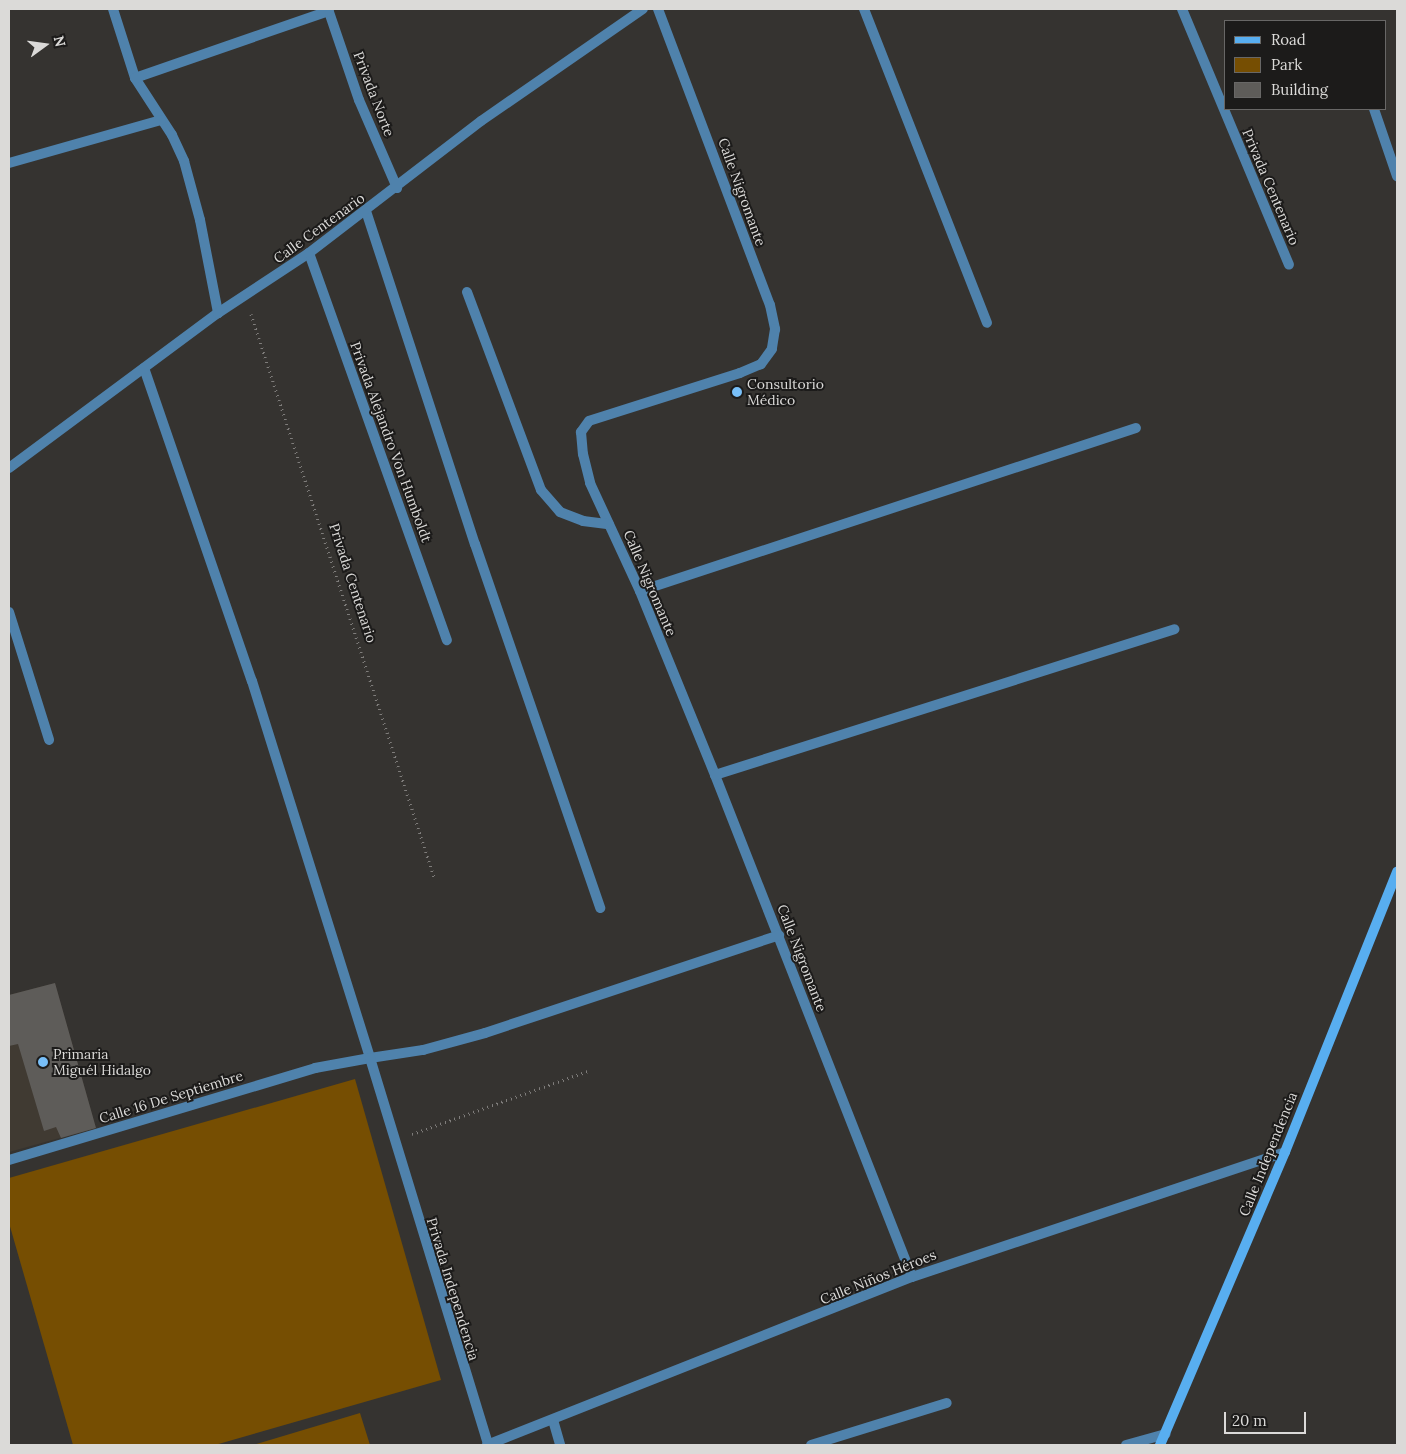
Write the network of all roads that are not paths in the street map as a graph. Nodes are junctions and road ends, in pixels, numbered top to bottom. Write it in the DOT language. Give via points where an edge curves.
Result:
graph roads {
  1 [pos="113,9"];
  2 [pos="643,9"];
  3 [pos="658,9"];
  4 [pos="864,9"];
  5 [pos="1182,9"];
  6 [pos="328,10"];
  7 [pos="135,78"];
  8 [pos="1224,109"];
  9 [pos="1224,110"];
  10 [pos="1374,110"];
  11 [pos="161,120"];
  12 [pos="9,163"];
  13 [pos="1397,176"];
  14 [pos="397,188"];
  15 [pos="366,211"];
  16 [pos="309,253"];
  17 [pos="1289,265"];
  18 [pos="467,292"];
  19 [pos="218,313"];
  20 [pos="987,323"];
  21 [pos="144,368"];
  22 [pos="1136,428"];
  23 [pos="9,468"];
  24 [pos="609,524"];
  25 [pos="640,591"];
  26 [pos="9,612"];
  27 [pos="1174,629"];
  28 [pos="447,640"];
  29 [pos="49,740"];
  30 [pos="715,775"];
  31 [pos="1397,872"];
  32 [pos="600,908"];
  33 [pos="779,935"];
  34 [pos="370,1058"];
  35 [pos="1284,1152"];
  36 [pos="9,1160"];
  37 [pos="912,1277"];
  38 [pos="947,1403"];
  39 [pos="553,1420"];
  40 [pos="1166,1434"];
  41 [pos="488,1445"];
  42 [pos="560,1445"];
  43 [pos="810,1445"];
  44 [pos="1126,1445"];
  45 [pos="1160,1445"];
  1 -- 7 [label="street"];
  2 -- 14 [label="street, Calle Centenario" via="481,121"];
  3 -- 24 [label="street, Calle Nigromante" via="770,305 775,329 772,349 761,364 590,421 581,432 584,454 590,483"];
  4 -- 20 [label="street"];
  5 -- 8 [label="street, Privada Centenario"];
  6 -- 7 [label="street"];
  6 -- 14 [label="street, Privada Norte" via="359,100"];
  7 -- 11 [label="street"];
  9 -- 17 [label="street, Privada Centenario"];
  10 -- 13 [label="street"];
  11 -- 12 [label="street"];
  11 -- 19 [label="street" via="184,161 198,211"];
  14 -- 15 [label="street, Calle Centenario"];
  15 -- 16 [label="street, Calle Centenario"];
  15 -- 32 [label="street" via="472,535"];
  16 -- 19 [label="street, Calle Centenario"];
  16 -- 28 [label="street, Privada Alejandro Von Humboldt"];
  18 -- 24 [label="street" via="541,490 560,512"];
  19 -- 21 [label="street, Calle Centenario"];
  21 -- 23 [label="street, Calle Centenario"];
  21 -- 34 [label="street, Privada Independencia" via="252,681"];
  22 -- 25 [label="street"];
  24 -- 25 [label="street, Calle Nigromante"];
  25 -- 30 [label="street, Calle Nigromante"];
  26 -- 29 [label="street"];
  27 -- 30 [label="street"];
  30 -- 33 [label="street, Calle Nigromante"];
  31 -- 35 [label="main road, Calle Independencia"];
  33 -- 34 [label="street" via="485,1033 423,1050"];
  33 -- 37 [label="street, Calle Nigromante"];
  34 -- 36 [label="street, Calle 16 De Septiembre" via="342,1061"];
  34 -- 41 [label="street, Privada Independencia"];
  35 -- 37 [label="street, Calle Niños Héroes"];
  35 -- 40 [label="main road, Calle Independencia"];
  37 -- 39 [label="street, Calle Niños Héroes"];
  38 -- 43 [label="street"];
  39 -- 41 [label="street, Calle Niños Héroes"];
  39 -- 42 [label="street"];
  40 -- 44 [label="street"];
  40 -- 45 [label="main road, Calle Independencia"];
}
